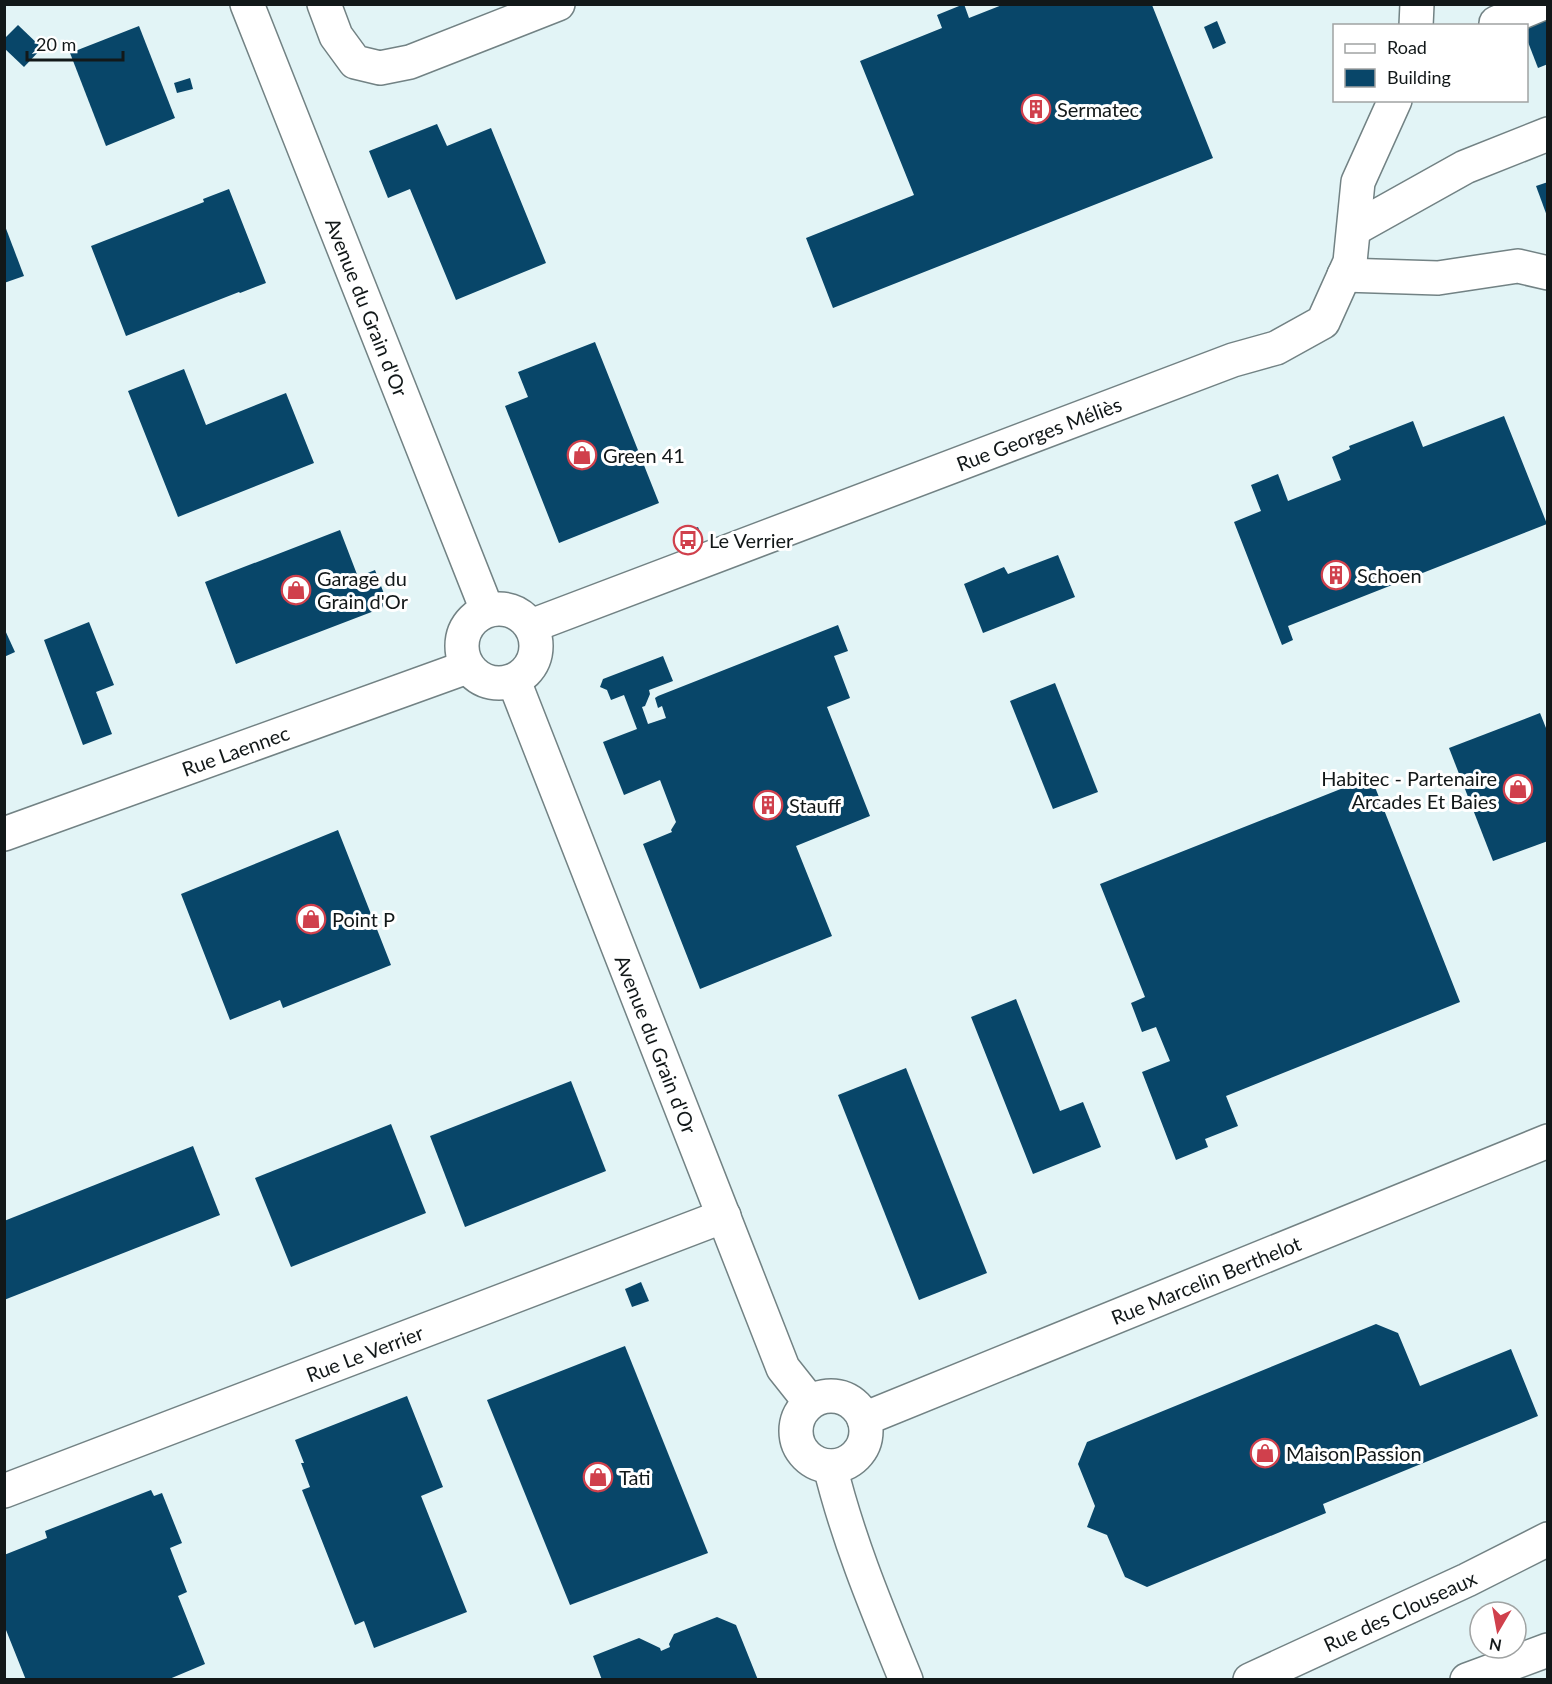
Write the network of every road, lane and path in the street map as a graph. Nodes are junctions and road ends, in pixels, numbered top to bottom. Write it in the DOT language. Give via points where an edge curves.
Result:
graph roads {
  1 [pos="247,4"];
  2 [pos="324,4"];
  3 [pos="558,4"];
  4 [pos="1417,4"];
  5 [pos="1541,4"];
  6 [pos="1416,24"];
  7 [pos="1496,24"];
  8 [pos="1394,102"];
  9 [pos="1548,134"];
  10 [pos="1353,229"];
  11 [pos="1548,273"];
  12 [pos="1344,275"];
  13 [pos="487,610"];
  14 [pos="531,626"];
  15 [pos="467,667"];
  16 [pos="514,681"];
  17 [pos="4,834"];
  18 [pos="1548,1141"];
  19 [pos="724,1216"];
  20 [pos="810,1402"];
  21 [pos="864,1419"];
  22 [pos="830,1466"];
  23 [pos="4,1491"];
  24 [pos="1548,1539"];
  25 [pos="1548,1650"];
  26 [pos="906,1680"];
  27 [pos="1250,1680"];
  28 [pos="1467,1680"];
  1 -- 13 [label="main road, Avenue du Grain d'Or"];
  2 -- 3 [label="main road" via="336,36 355,62 380,68 410,62"];
  4 -- 6 [label="main road"];
  5 -- 7 [label="main road"];
  8 -- 10 [label="main road, Rue Georges Méliès" via="1358,182"];
  9 -- 10 [label="main road" via="1465,167"];
  10 -- 12 [label="main road, Rue Georges Méliès" via="1350,262"];
  11 -- 12 [label="main road" via="1518,266 1438,278"];
  12 -- 14 [label="main road, Rue Georges Méliès" via="1323,322 1276,348 1233,360"];
  13 -- 14 [label="main road" via="504,609 521,615"];
  13 -- 15 [label="main road" via="466,627 461,647"];
  14 -- 16 [label="main road" via="536,650 531,666"];
  15 -- 16 [label="main road" via="480,679 496,684"];
  15 -- 17 [label="main road, Rue Laennec"];
  16 -- 19 [label="main road, Avenue du Grain d'Or"];
  18 -- 21 [label="main road, Rue Marcelin Berthelot"];
  19 -- 20 [label="main road, Avenue du Grain d'Or" via="783,1368"];
  19 -- 23 [label="main road, Rue Le Verrier"];
  20 -- 21 [label="main road" via="826,1395 845,1398"];
  20 -- 22 [label="main road" via="799,1416 798,1444 806,1455"];
  21 -- 22 [label="main road" via="862,1447 853,1458"];
  22 -- 26 [label="main road" via="863,1575"];
  24 -- 27 [label="main road, Rue des Clouseaux"];
  25 -- 28 [label="main road"];
}
